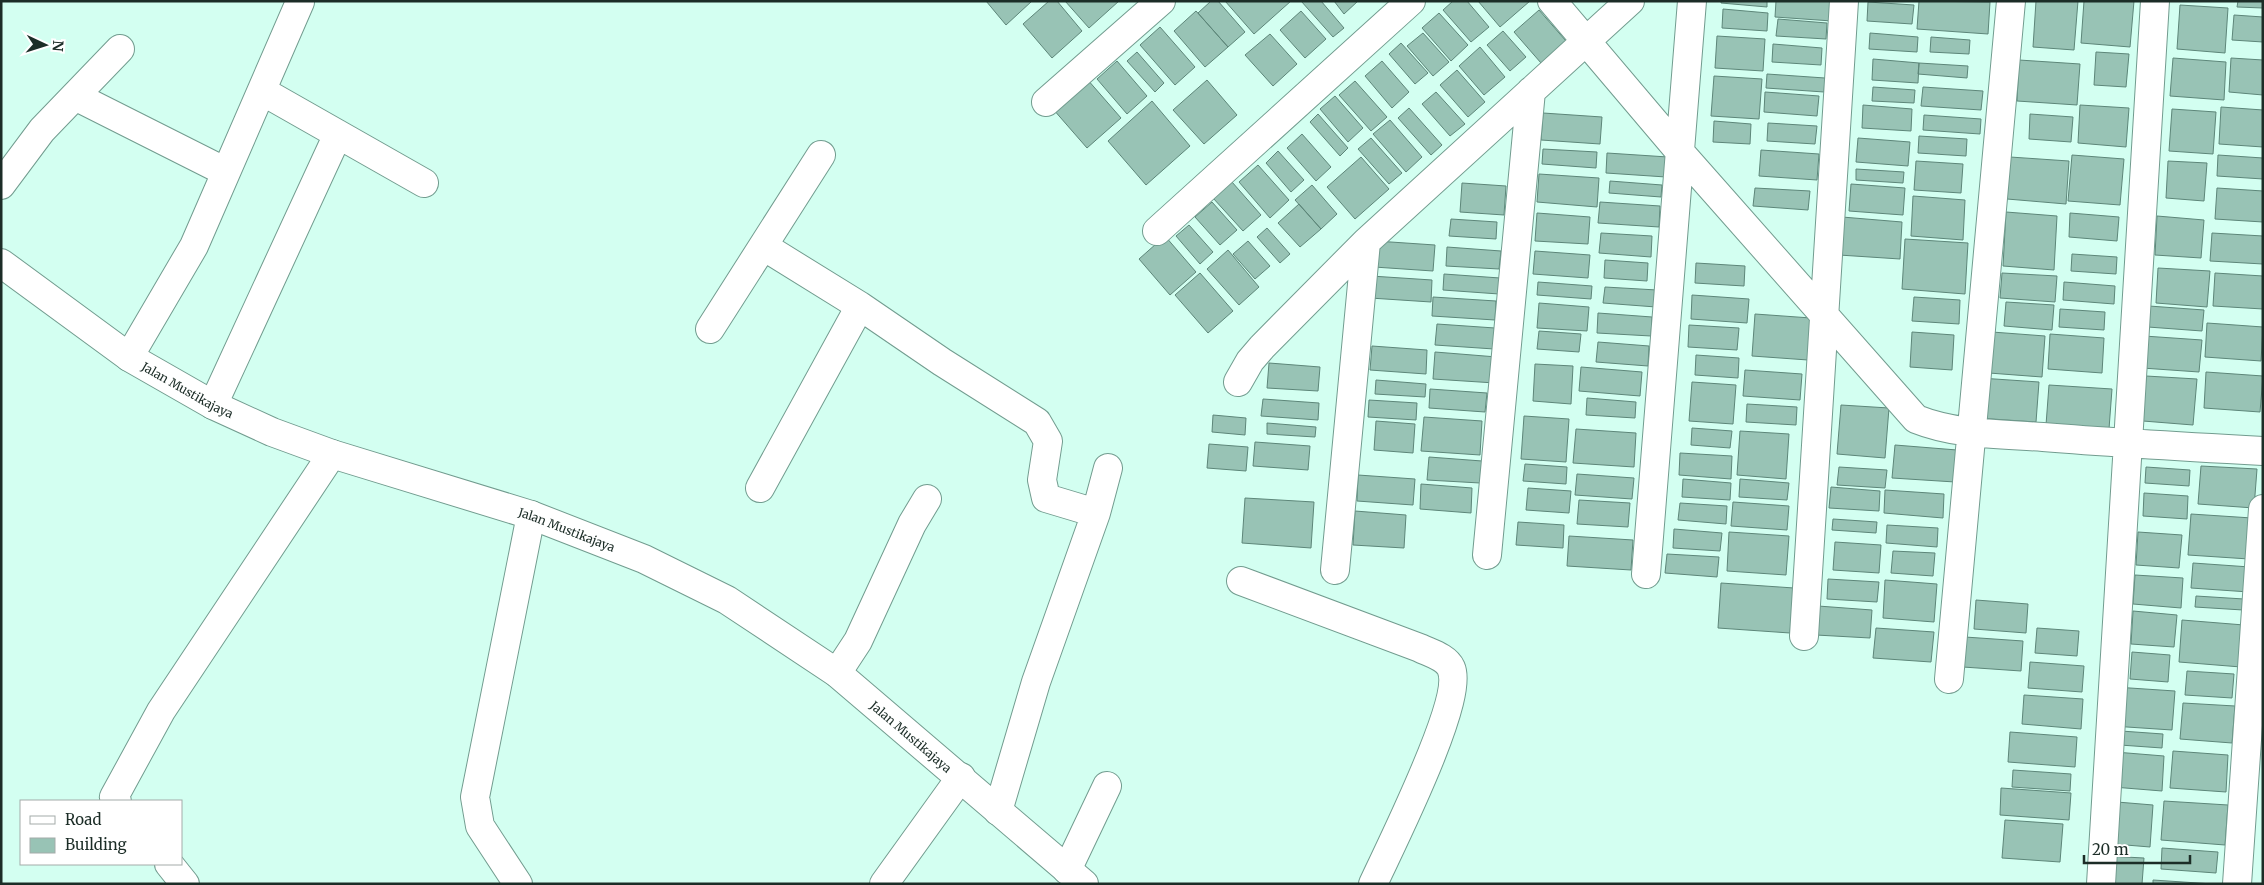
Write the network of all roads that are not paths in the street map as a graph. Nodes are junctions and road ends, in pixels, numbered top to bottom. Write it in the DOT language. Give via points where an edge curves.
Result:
graph roads {
  1 [pos="1160,1"];
  2 [pos="1411,1"];
  3 [pos="1552,1"];
  4 [pos="1630,1"];
  5 [pos="1692,1"];
  6 [pos="1844,1"];
  7 [pos="2011,1"];
  8 [pos="2155,1"];
  9 [pos="300,2"];
  10 [pos="1586,41"];
  11 [pos="120,49"];
  12 [pos="262,91"];
  13 [pos="1531,91"];
  14 [pos="75,96"];
  15 [pos="1046,102"];
  16 [pos="338,134"];
  17 [pos="1680,152"];
  18 [pos="821,155"];
  19 [pos="226,172"];
  20 [pos="424,183"];
  21 [pos="1,185"];
  22 [pos="1157,231"];
  23 [pos="1366,242"];
  24 [pos="763,246"];
  25 [pos="1,263"];
  26 [pos="860,306"];
  27 [pos="1824,316"];
  28 [pos="710,330"];
  29 [pos="129,356"];
  30 [pos="1238,382"];
  31 [pos="213,405"];
  32 [pos="1972,432"];
  33 [pos="2128,444"];
  34 [pos="2263,451"];
  35 [pos="332,454"];
  36 [pos="1108,468"];
  37 [pos="760,488"];
  38 [pos="927,500"];
  39 [pos="2263,509"];
  40 [pos="1096,513"];
  41 [pos="531,515"];
  42 [pos="1487,554"];
  43 [pos="1335,570"];
  44 [pos="1646,574"];
  45 [pos="1241,582"];
  46 [pos="1804,636"];
  47 [pos="838,673"];
  48 [pos="1949,679"];
  49 [pos="961,777"];
  50 [pos="1107,786"];
  51 [pos="116,800"];
  52 [pos="998,811"];
  53 [pos="170,865"];
  54 [pos="1075,877"];
  55 [pos="185,884"];
  56 [pos="518,884"];
  57 [pos="884,884"];
  58 [pos="1373,884"];
  59 [pos="2101,884"];
  60 [pos="2237,884"];
  1 -- 15 [label="street"];
  2 -- 22 [label="street"];
  3 -- 10 [label="street"];
  4 -- 10 [label="street"];
  5 -- 17 [label="street"];
  6 -- 27 [label="street"];
  7 -- 32 [label="street"];
  8 -- 33 [label="street"];
  9 -- 12 [label="street"];
  10 -- 13 [label="street"];
  10 -- 17 [label="street"];
  11 -- 14 [label="street"];
  12 -- 16 [label="street"];
  12 -- 19 [label="street"];
  13 -- 23 [label="street"];
  13 -- 42 [label="street"];
  14 -- 19 [label="street"];
  14 -- 21 [label="street" via="42,130"];
  16 -- 20 [label="street"];
  16 -- 31 [label="street"];
  17 -- 27 [label="street"];
  17 -- 44 [label="street"];
  18 -- 24 [label="street"];
  19 -- 29 [label="street" via="194,246"];
  23 -- 30 [label="street" via="1262,347"];
  23 -- 43 [label="street"];
  24 -- 26 [label="street"];
  24 -- 28 [label="street"];
  25 -- 29 [label="street, Jalan Mustikajaya"];
  26 -- 37 [label="street"];
  26 -- 40 [label="street" via="1037,422 1048,441 1042,480 1046,498"];
  27 -- 32 [label="street" via="1916,418 1939,428"];
  27 -- 46 [label="street"];
  29 -- 31 [label="street, Jalan Mustikajaya"];
  31 -- 35 [label="street, Jalan Mustikajaya" via="272,432"];
  32 -- 33 [label="street"];
  32 -- 48 [label="street"];
  33 -- 34 [label="street"];
  33 -- 59 [label="street"];
  35 -- 41 [label="street, Jalan Mustikajaya"];
  35 -- 51 [label="street" via="160,711 114,797"];
  36 -- 40 [label="street"];
  38 -- 47 [label="street" via="912,524 858,641"];
  39 -- 60 [label="street"];
  40 -- 52 [label="street" via="1036,682"];
  41 -- 47 [label="street, Jalan Mustikajaya" via="644,558 727,600"];
  41 -- 56 [label="street" via="475,797 480,826"];
  45 -- 58 [label="street" via="1420,648 1448,662 1452,669 1454,680 1442,729"];
  47 -- 49 [label="street, Jalan Mustikajaya"];
  49 -- 52 [label="street, Jalan Mustikajaya"];
  49 -- 57 [label="street"];
  50 -- 54 [label="street"];
  52 -- 54 [label="street, Jalan Mustikajaya"];
  53 -- 55 [label="street"];
}
